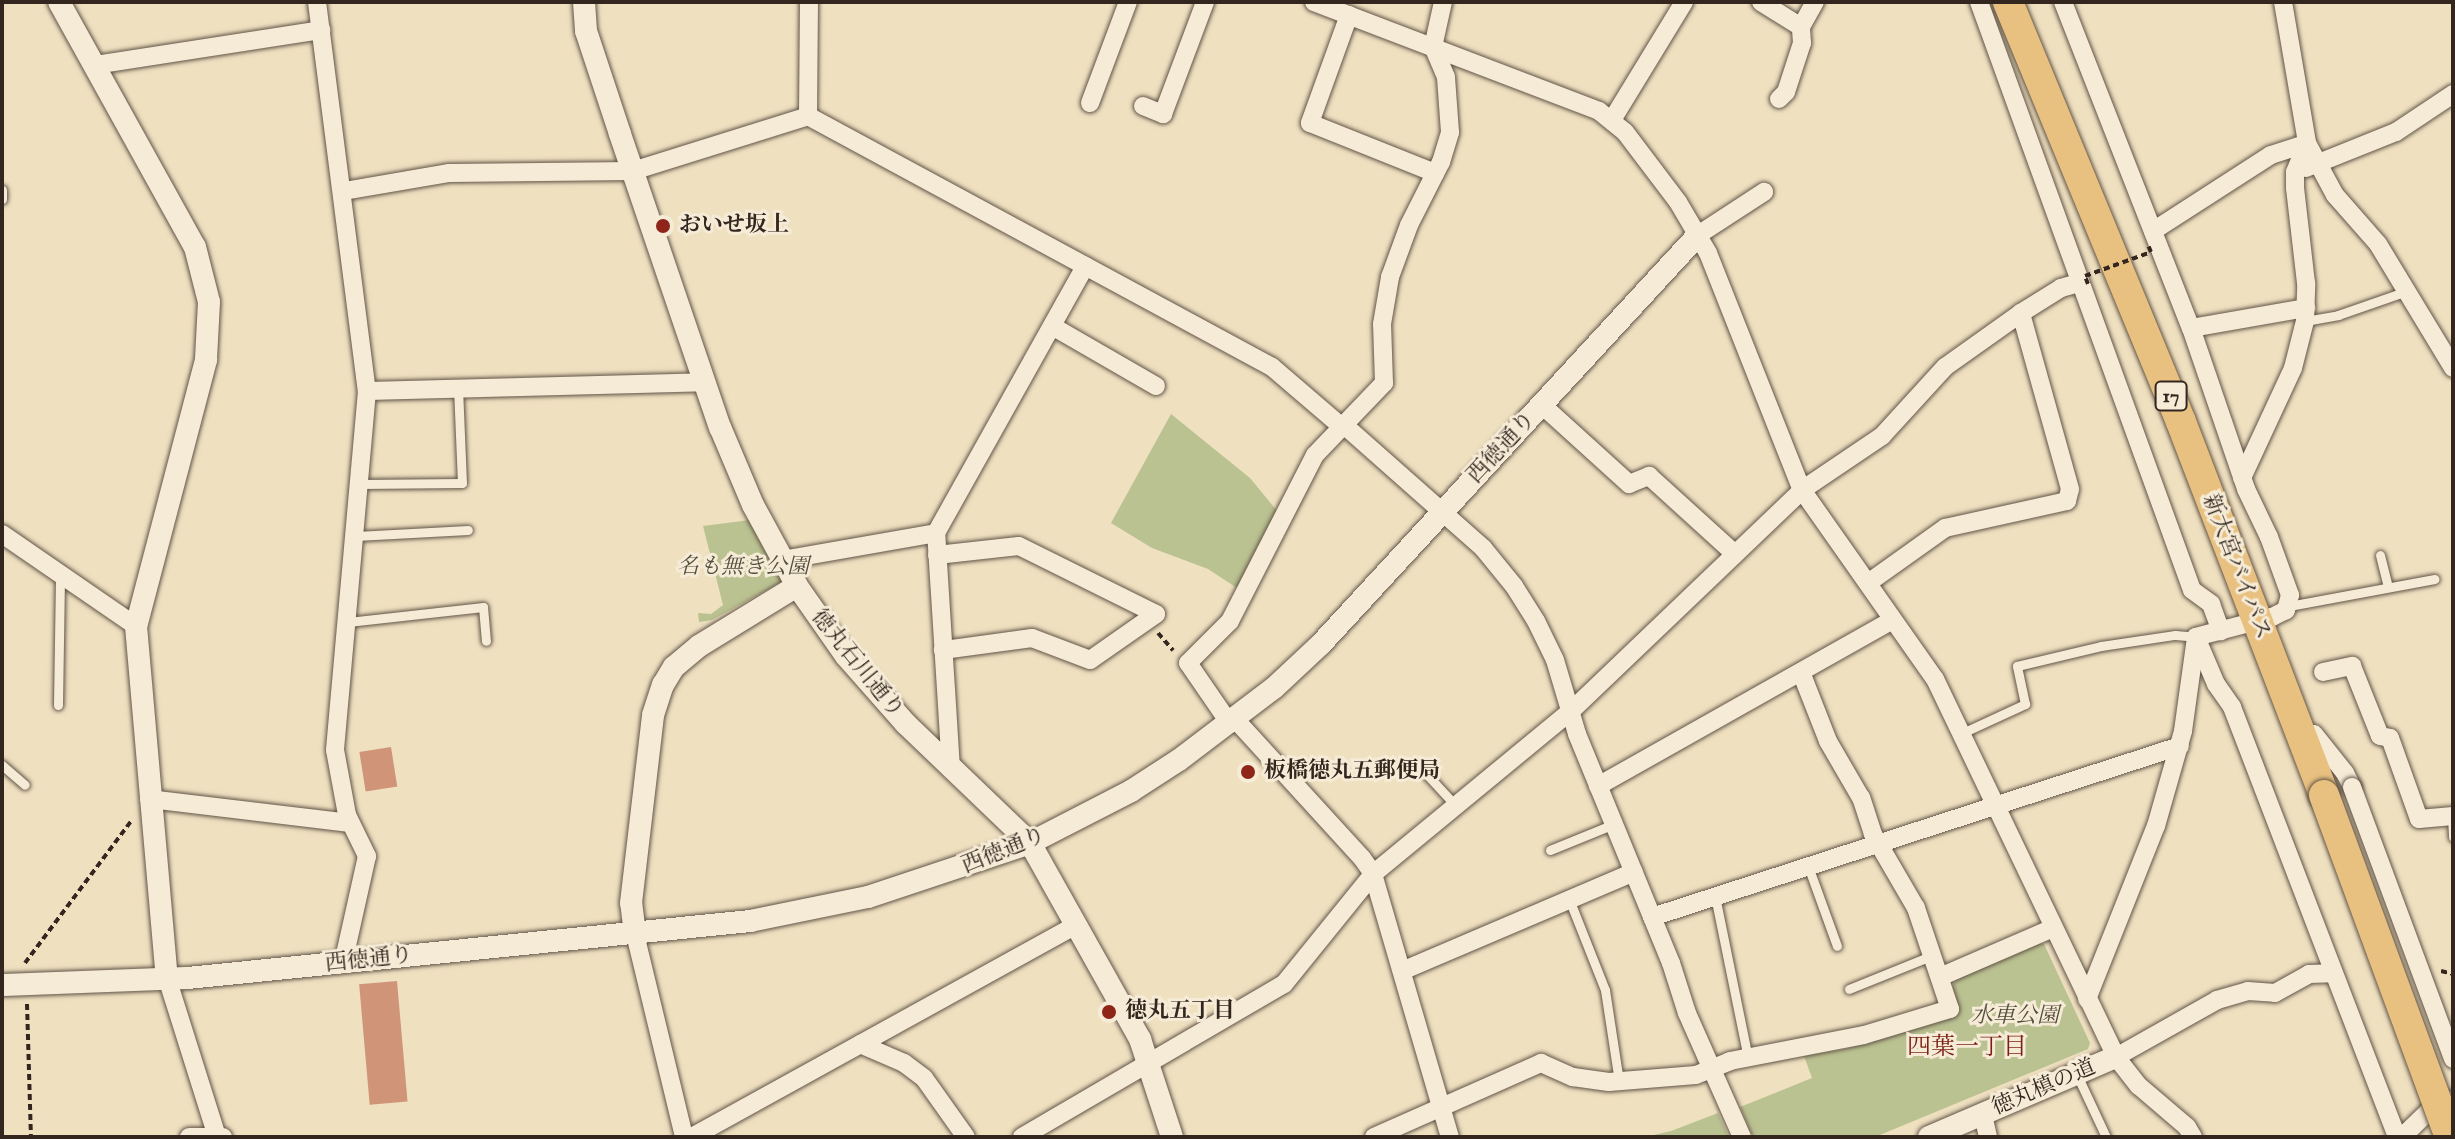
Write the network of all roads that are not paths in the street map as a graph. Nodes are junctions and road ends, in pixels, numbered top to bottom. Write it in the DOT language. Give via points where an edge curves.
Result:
graph roads {
  1 [pos="59,2"];
  2 [pos="317,2"];
  3 [pos="584,2"];
  4 [pos="809,2"];
  5 [pos="1128,2"];
  6 [pos="1205,2"];
  7 [pos="1314,2"];
  8 [pos="1443,2"];
  9 [pos="1684,2"];
  10 [pos="1761,2"];
  11 [pos="1815,2"];
  12 [pos="1979,2"];
  13 [pos="2008,2"];
  14 [pos="2031,2"];
  15 [pos="2063,2"];
  16 [pos="2283,2"];
  17 [pos="1349,15"];
  18 [pos="1801,27"];
  19 [pos="321,30"];
  20 [pos="1433,47"];
  21 [pos="95,65"];
  22 [pos="2453,94"];
  23 [pos="1779,99"];
  24 [pos="1090,103"];
  25 [pos="1143,106"];
  26 [pos="808,116"];
  27 [pos="1612,120"];
  28 [pos="2307,143"];
  29 [pos="2317,163"];
  30 [pos="633,171"];
  31 [pos="2295,172"];
  32 [pos="1435,173"];
  33 [pos="2,190"];
  34 [pos="344,191"];
  35 [pos="1764,192"];
  36 [pos="2,199"];
  37 [pos="1698,235"];
  38 [pos="2151,238"];
  39 [pos="1085,266"];
  40 [pos="2083,283"];
  41 [pos="2407,291"];
  42 [pos="2021,313"];
  43 [pos="2306,315"];
  44 [pos="1052,326"];
  45 [pos="2191,328"];
  46 [pos="2446,345"];
  47 [pos="2453,368"];
  48 [pos="705,382"];
  49 [pos="1156,386"];
  50 [pos="458,388"];
  51 [pos="367,391"];
  52 [pos="1542,405"];
  53 [pos="1343,426"];
  54 [pos="2242,478"];
  55 [pos="360,484"];
  56 [pos="1802,490"];
  57 [pos="1442,513"];
  58 [pos="468,530"];
  59 [pos="936,533"];
  60 [pos="2,534"];
  61 [pos="356,536"];
  62 [pos="1735,554"];
  63 [pos="937,555"];
  64 [pos="2380,555"];
  65 [pos="782,560"];
  66 [pos="60,573"];
  67 [pos="2435,579"];
  68 [pos="1868,583"];
  69 [pos="797,586"];
  70 [pos="2388,587"];
  71 [pos="2273,615"];
  72 [pos="1893,620"];
  73 [pos="348,622"];
  74 [pos="136,626"];
  75 [pos="2221,631"];
  76 [pos="2196,637"];
  77 [pos="486,641"];
  78 [pos="943,650"];
  79 [pos="1801,672"];
  80 [pos="2323,672"];
  81 [pos="58,705"];
  82 [pos="1571,711"];
  83 [pos="1233,721"];
  84 [pos="1960,734"];
  85 [pos="2180,746"];
  86 [pos="2,765"];
  87 [pos="1420,767"];
  88 [pos="951,769"];
  89 [pos="25,785"];
  90 [pos="1598,786"];
  91 [pos="2337,791"];
  92 [pos="149,799"];
  93 [pos="1996,805"];
  94 [pos="1457,806"];
  95 [pos="2452,816"];
  96 [pos="350,823"];
  97 [pos="1614,824"];
  98 [pos="2453,837"];
  99 [pos="1030,843"];
  100 [pos="1879,843"];
  101 [pos="1550,850"];
  102 [pos="1808,866"];
  103 [pos="1634,872"];
  104 [pos="1373,874"];
  105 [pos="1715,896"];
  106 [pos="1569,899"];
  107 [pos="1652,917"];
  108 [pos="1076,925"];
  109 [pos="2053,928"];
  110 [pos="635,934"];
  111 [pos="1837,946"];
  112 [pos="1933,955"];
  113 [pos="343,963"];
  114 [pos="1402,971"];
  115 [pos="2332,973"];
  116 [pos="1940,977"];
  117 [pos="167,978"];
  118 [pos="2,985"];
  119 [pos="1849,989"];
  120 [pos="2087,999"];
  121 [pos="860,1044"];
  122 [pos="2116,1057"];
  123 [pos="1748,1058"];
  124 [pos="2453,1059"];
  125 [pos="1150,1062"];
  126 [pos="1713,1068"];
  127 [pos="2076,1075"];
  128 [pos="1619,1081"];
  129 [pos="2453,1100"];
  130 [pos="1440,1108"];
  131 [pos="1983,1115"];
  132 [pos="2450,1128"];
  133 [pos="189,1137"];
  134 [pos="219,1137"];
  135 [pos="684,1137"];
  136 [pos="692,1137"];
  137 [pos="966,1137"];
  138 [pos="1022,1137"];
  139 [pos="1172,1137"];
  140 [pos="1374,1137"];
  141 [pos="1450,1137"];
  142 [pos="1742,1137"];
  143 [pos="1929,1137"];
  144 [pos="1988,1137"];
  145 [pos="2106,1137"];
  146 [pos="2193,1137"];
  147 [pos="2400,1137"];
  1 -- 21 [label="street"];
  2 -- 19 [label="street"];
  3 -- 30 [label="street, 徳丸石川通り" via="586,31"];
  4 -- 26 [label="street"];
  5 -- 24 [label="street"];
  6 -- 25 [label="street" via="1163,114"];
  7 -- 17 [label="street"];
  8 -- 20 [label="street"];
  9 -- 27 [label="street"];
  10 -- 18 [label="street"];
  11 -- 18 [label="street"];
  12 -- 40 [label="street"];
  13 -- 71 [label="highway, 新大宮バイパス / 17" via="2181,422"];
  14 -- 71 [label="highway, 新大宮バイパス / 17" via="2197,410"];
  15 -- 38 [label="street"];
  16 -- 28 [label="street"];
  17 -- 20 [label="street"];
  17 -- 32 [label="street" via="1310,123"];
  18 -- 23 [label="street" via="1802,43"];
  19 -- 21 [label="street"];
  19 -- 34 [label="street"];
  20 -- 27 [label="street"];
  20 -- 32 [label="street" via="1446,77 1450,132"];
  21 -- 74 [label="street" via="195,247 209,302 206,360"];
  22 -- 29 [label="street" via="2396,132"];
  26 -- 30 [label="street"];
  26 -- 39 [label="street"];
  27 -- 37 [label="street"];
  28 -- 29 [label="street"];
  28 -- 31 [label="street"];
  28 -- 38 [label="street" via="2271,155"];
  29 -- 31 [label="street"];
  29 -- 41 [label="street"];
  30 -- 34 [label="street" via="449,173"];
  30 -- 48 [label="street, 徳丸石川通り"];
  31 -- 43 [label="street"];
  32 -- 53 [label="street" via="1390,277 1382,324 1384,383"];
  33 -- 36 [label="lane"];
  34 -- 51 [label="street"];
  35 -- 37 [label="street, 西徳通り"];
  37 -- 52 [label="street, 西徳通り"];
  37 -- 56 [label="street"];
  38 -- 45 [label="street"];
  39 -- 44 [label="street"];
  39 -- 53 [label="street" via="1272,367"];
  40 -- 42 [label="street" via="2061,288"];
  40 -- 75 [label="street" via="2192,590 2211,604"];
  41 -- 43 [label="lane" via="2338,315"];
  41 -- 46 [label="street"];
  42 -- 56 [label="street" via="1945,367 1882,436"];
  42 -- 68 [label="street" via="2070,489 2067,501 1945,528"];
  43 -- 45 [label="street"];
  43 -- 54 [label="street" via="2293,368"];
  44 -- 49 [label="street"];
  44 -- 59 [label="street"];
  45 -- 54 [label="street"];
  46 -- 47 [label="street"];
  48 -- 50 [label="street"];
  48 -- 65 [label="street, 徳丸石川通り" via="735,465"];
  50 -- 51 [label="street"];
  50 -- 55 [label="lane" via="462,483"];
  51 -- 55 [label="street"];
  52 -- 57 [label="street, 西徳通り"];
  52 -- 62 [label="street" via="1629,484 1649,476"];
  53 -- 57 [label="street"];
  53 -- 83 [label="street" via="1315,455 1230,621 1182,659"];
  54 -- 71 [label="street" via="2290,595"];
  55 -- 61 [label="street"];
  56 -- 62 [label="street"];
  56 -- 68 [label="street"];
  57 -- 82 [label="street" via="1483,548 1514,586 1555,660"];
  57 -- 83 [label="street, 西徳通り" via="1321,644"];
  58 -- 61 [label="lane"];
  59 -- 63 [label="street"];
  59 -- 65 [label="street"];
  60 -- 66 [label="street"];
  61 -- 73 [label="street"];
  62 -- 82 [label="street"];
  63 -- 78 [label="street"];
  63 -- 78 [label="street" via="1019,546 1156,614 1152,625 1090,660 1032,638"];
  64 -- 70 [label="lane"];
  65 -- 69 [label="street, 徳丸石川通り"];
  66 -- 74 [label="street"];
  66 -- 81 [label="lane"];
  67 -- 70 [label="lane"];
  68 -- 72 [label="street"];
  69 -- 88 [label="street, 徳丸石川通り" via="867,681"];
  69 -- 110 [label="street" via="699,646 674,667 663,685 653,715 631,903"];
  70 -- 71 [label="lane"];
  71 -- 75 [label="street"];
  71 -- 91 [label="highway, 新大宮バイパス / 17"];
  71 -- 91 [label="highway, 新大宮バイパス / 17"];
  72 -- 79 [label="street"];
  72 -- 84 [label="street" via="1935,679"];
  73 -- 77 [label="lane" via="483,607"];
  73 -- 96 [label="street" via="335,750"];
  74 -- 92 [label="street"];
  75 -- 76 [label="street"];
  76 -- 84 [label="lane" via="2101,646 2017,666 2025,704"];
  76 -- 85 [label="street"];
  76 -- 115 [label="street" via="2232,707"];
  78 -- 88 [label="street"];
  79 -- 90 [label="street"];
  79 -- 100 [label="street" via="1828,741 1861,798"];
  80 -- 95 [label="street" via="2352,666 2380,736 2390,738 2419,819"];
  82 -- 90 [label="street"];
  82 -- 94 [label="street"];
  83 -- 99 [label="street, 西徳通り" via="1131,791"];
  83 -- 104 [label="street"];
  84 -- 93 [label="street"];
  85 -- 93 [label="street"];
  85 -- 120 [label="street" via="2156,826"];
  86 -- 89 [label="lane"];
  87 -- 94 [label="lane"];
  88 -- 99 [label="street, 徳丸石川通り"];
  90 -- 97 [label="street"];
  91 -- 124 [label="street, 17, bridge"];
  91 -- 132 [label="highway, 新大宮バイパス / 17"];
  92 -- 96 [label="street"];
  92 -- 117 [label="street"];
  93 -- 100 [label="street"];
  93 -- 109 [label="street"];
  94 -- 104 [label="street"];
  95 -- 98 [label="lane"];
  96 -- 113 [label="street" via="367,856"];
  97 -- 101 [label="lane"];
  97 -- 103 [label="street"];
  99 -- 108 [label="street, 徳丸石川通り"];
  99 -- 110 [label="street, 西徳通り" via="915,884 830,906"];
  100 -- 102 [label="street"];
  100 -- 112 [label="street" via="1916,908"];
  102 -- 105 [label="street"];
  102 -- 111 [label="lane"];
  103 -- 106 [label="street"];
  103 -- 107 [label="street"];
  104 -- 114 [label="street"];
  104 -- 125 [label="street" via="1284,984"];
  105 -- 107 [label="street"];
  105 -- 123 [label="lane"];
  106 -- 114 [label="street"];
  106 -- 128 [label="lane" via="1605,990"];
  107 -- 126 [label="street"];
  108 -- 121 [label="street"];
  108 -- 125 [label="street, 徳丸石川通り"];
  109 -- 116 [label="street"];
  109 -- 120 [label="street"];
  110 -- 113 [label="street, 西徳通り"];
  110 -- 135 [label="street"];
  112 -- 116 [label="street"];
  112 -- 119 [label="lane"];
  113 -- 117 [label="street, 西徳通り"];
  114 -- 130 [label="street"];
  115 -- 122 [label="street" via="2309,974 2275,993 2248,991 2217,1000"];
  115 -- 147 [label="street"];
  116 -- 123 [label="street" via="1950,1009 1864,1035"];
  117 -- 118 [label="street, 西徳通り"];
  117 -- 134 [label="street"];
  120 -- 122 [label="street"];
  121 -- 136 [label="street"];
  121 -- 137 [label="street" via="924,1078"];
  122 -- 127 [label="street, 徳丸槙の道"];
  122 -- 146 [label="street"];
  123 -- 126 [label="street"];
  125 -- 138 [label="street"];
  125 -- 139 [label="street, 徳丸石川通り"];
  126 -- 128 [label="street" via="1696,1075"];
  126 -- 142 [label="street"];
  127 -- 131 [label="street, 徳丸槙の道"];
  127 -- 145 [label="lane"];
  128 -- 130 [label="street" via="1573,1077 1541,1063"];
  129 -- 147 [label="street" via="2428,1112"];
  130 -- 140 [label="street"];
  130 -- 141 [label="street"];
  131 -- 143 [label="street, 徳丸槙の道"];
  131 -- 144 [label="street"];
  133 -- 134 [label="street"];
}
